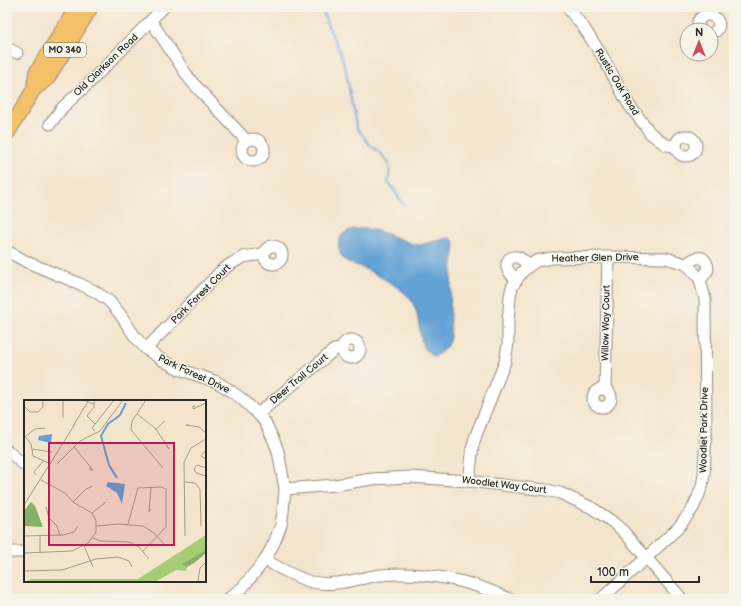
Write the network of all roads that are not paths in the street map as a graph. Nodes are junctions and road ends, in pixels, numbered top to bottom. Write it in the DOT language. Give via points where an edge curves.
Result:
graph roads {
  1 [pos="77,7"];
  2 [pos="91,7"];
  3 [pos="164,7"];
  4 [pos="567,7"];
  5 [pos="702,11"];
  6 [pos="151,21"];
  7 [pos="698,22"];
  8 [pos="718,22"];
  9 [pos="7,48"];
  10 [pos="17,53"];
  11 [pos="34,89"];
  12 [pos="50,124"];
  13 [pos="9,127"];
  14 [pos="246,140"];
  15 [pos="676,146"];
  16 [pos="7,251"];
  17 [pos="263,254"];
  18 [pos="608,257"];
  19 [pos="529,266"];
  20 [pos="694,272"];
  21 [pos="516,280"];
  22 [pos="342,348"];
  23 [pos="146,349"];
  24 [pos="605,390"];
  25 [pos="258,414"];
  26 [pos="7,450"];
  27 [pos="24,465"];
  28 [pos="469,480"];
  29 [pos="285,489"];
  30 [pos="7,552"];
  31 [pos="24,552"];
  32 [pos="646,558"];
  33 [pos="265,560"];
  34 [pos="228,599"];
  35 [pos="509,599"];
  36 [pos="601,599"];
  37 [pos="682,599"];
  1 -- 11 [label="main road, MO 340" via="36,74"];
  2 -- 11 [label="main road, MO 340" via="47,79"];
  3 -- 6 [label="street, Old Clarkson Road"];
  4 -- 15 [label="street, Rustic Oak Road" via="584,28 629,105 650,133 666,145"];
  5 -- 7 [label="street"];
  5 -- 8 [label="street"];
  6 -- 12 [label="street, Old Clarkson Road" via="63,107"];
  6 -- 14 [label="street" via="191,81"];
  9 -- 10 [label="street"];
  11 -- 13 [label="main road, MO 340"];
  16 -- 23 [label="street, Park Forest Drive" via="80,284 109,301"];
  17 -- 23 [label="street, Park Forest Court" via="243,257 220,272"];
  18 -- 19 [label="street, Heather Glen Drive" via="552,258 536,261"];
  18 -- 20 [label="street, Heather Glen Drive" via="666,258"];
  18 -- 24 [label="street, Willow Way Court"];
  19 -- 21 [label="street, Heather Glen Drive"];
  19 -- 21 [label="street" via="519,257 509,259 506,268"];
  20 -- 32 [label="street, Woodlet Park Drive" via="705,299 706,430 702,486 686,518"];
  21 -- 28 [label="street, Heather Glen Drive" via="510,296 505,362 476,435"];
  22 -- 25 [label="street, Deer Trail Court" via="334,350"];
  23 -- 25 [label="street, Park Forest Drive" via="179,369 217,382"];
  25 -- 29 [label="street, Park Forest Drive" via="265,422 276,446"];
  26 -- 27 [label="street"];
  28 -- 29 [label="street, Woodlet Way Court" via="389,477"];
  28 -- 32 [label="street, Woodlet Way Court" via="546,490 579,501 623,531"];
  29 -- 33 [label="street, Park Forest Drive" via="281,525"];
  30 -- 31 [label="street"];
  32 -- 36 [label="street, Woodlet Park Drive"];
  32 -- 37 [label="street, Woodlet Way Court"];
  33 -- 34 [label="street, Park Forest Drive"];
  33 -- 35 [label="street" via="312,582 343,583 390,575 426,576 477,586"];
}
